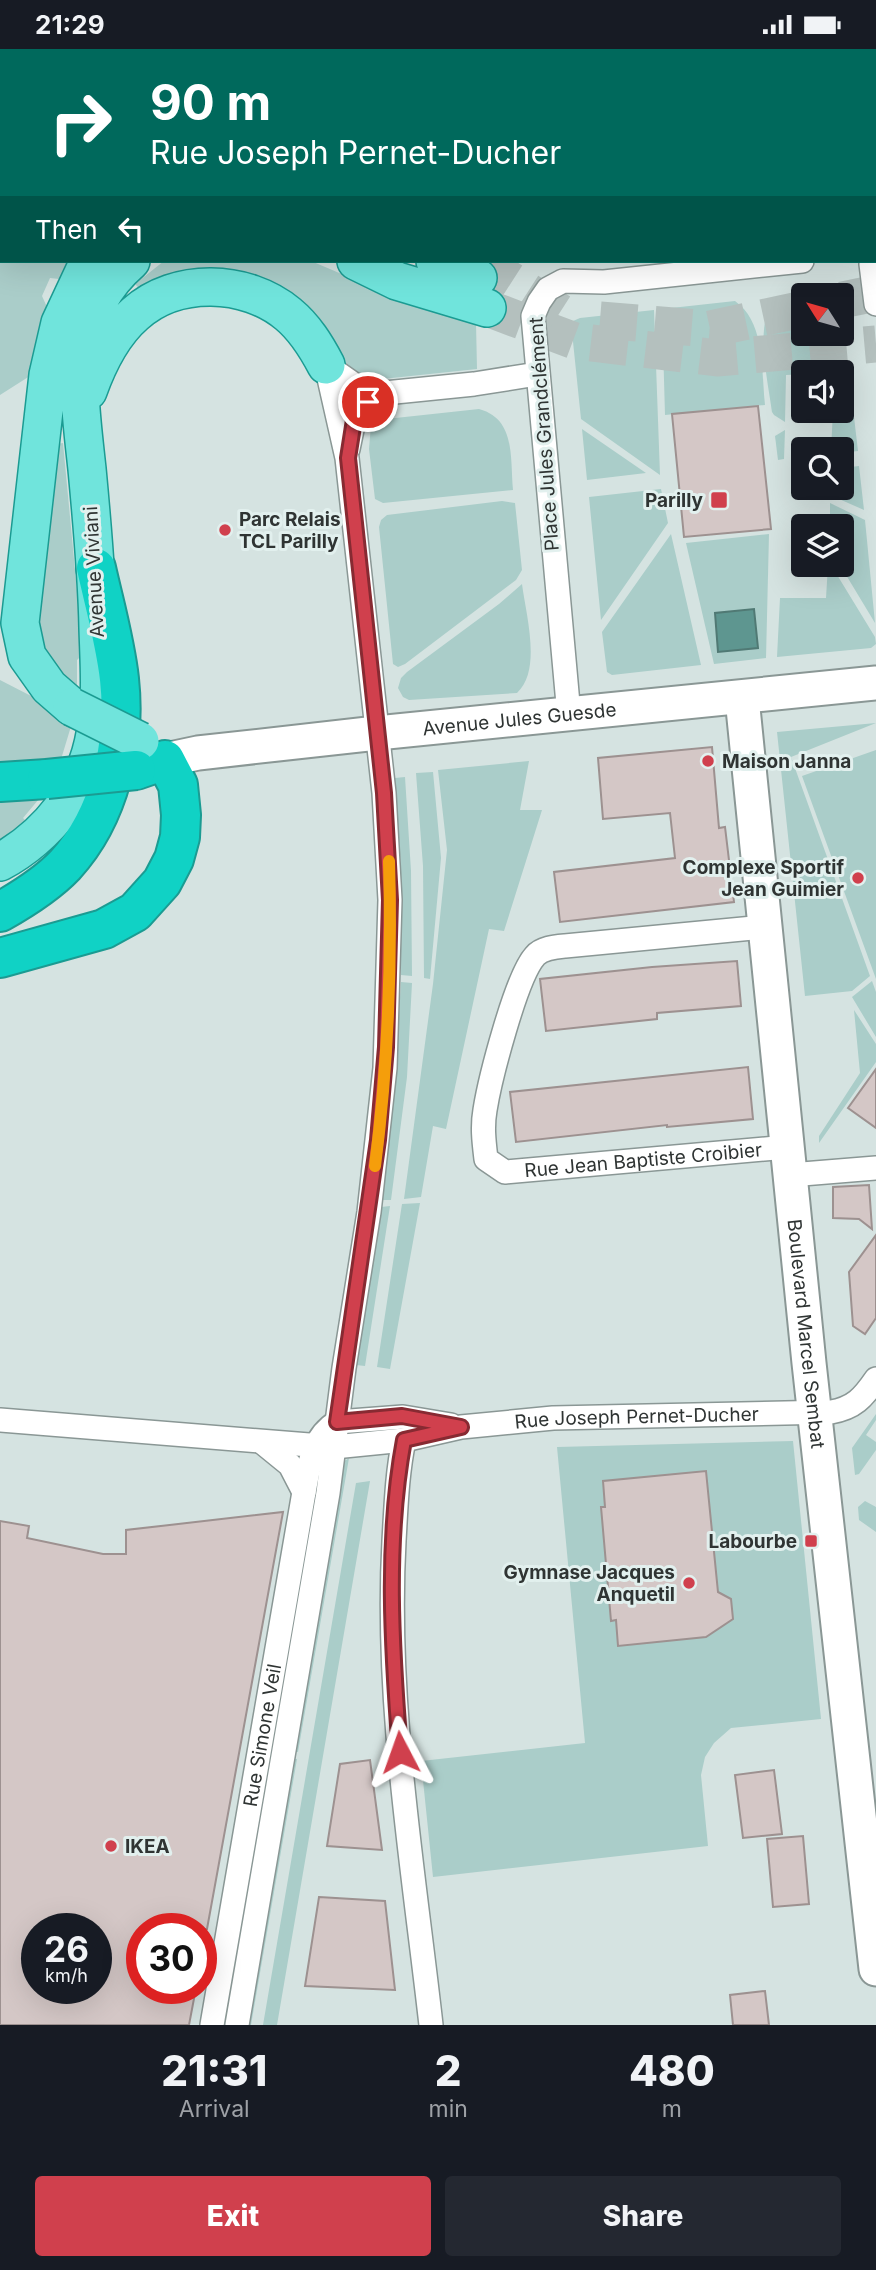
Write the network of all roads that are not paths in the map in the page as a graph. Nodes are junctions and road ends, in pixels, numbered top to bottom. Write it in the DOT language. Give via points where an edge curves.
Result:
graph roads {
  1 [pos="129,263"];
  2 [pos="360,263"];
  3 [pos="438,263"];
  4 [pos="784,263"];
  5 [pos="871,263"];
  6 [pos="89,269"];
  7 [pos="876,304"];
  8 [pos="326,365"];
  9 [pos="537,374"];
  10 [pos="385,393"];
  11 [pos="82,416"];
  12 [pos="348,458"];
  13 [pos="96,568"];
  14 [pos="876,683"];
  15 [pos="742,698"];
  16 [pos="569,715"];
  17 [pos="377,733"];
  18 [pos="147,757"];
  19 [pos="0,782"];
  20 [pos="0,862"];
  21 [pos="0,912"];
  22 [pos="764,927"];
  23 [pos="0,958"];
  24 [pos="788,1161"];
  25 [pos="876,1168"];
  26 [pos="876,1379"];
  27 [pos="815,1413"];
  28 [pos="0,1420"];
  29 [pos="337,1422"];
  30 [pos="461,1427"];
  31 [pos="404,1440"];
  32 [pos="263,1443"];
  33 [pos="324,1447"];
  34 [pos="304,1492"];
  35 [pos="876,1969"];
  36 [pos="212,2025"];
  37 [pos="237,2025"];
  38 [pos="431,2025"];
  1 -- 11 [label="main road, Avenue Viviani" via="105,291 88,327 79,372"];
  2 -- 3 [label="main road" via="397,281 483,293"];
  4 -- 9 [label="street, Place Jules Grandclément" via="604,282 564,281 548,289 534,309"];
  5 -- 7 [label="street"];
  6 -- 18 [label="main road, bridge" via="60,323 48,375 20,623 27,656 49,687"];
  8 -- 10 [label="street" via="356,386"];
  8 -- 11 [label="main road" via="298,323 265,299 226,288 178,291 144,307 123,326 97,368"];
  8 -- 12 [label="street"];
  9 -- 10 [label="street"];
  9 -- 16 [label="street, Place Jules Grandclément"];
  10 -- 12 [label="street" via="368,402 354,420"];
  11 -- 13 [label="main road, Avenue Viviani"];
  12 -- 17 [label="street, Rue Simone Veil"];
  13 -- 20 [label="main road, Avenue Viviani" via="100,689 87,764 55,817"];
  13 -- 21 [label="highway" via="120,679 120,745 107,794 88,834 65,865"];
  14 -- 15 [label="street, Avenue Jules Guesde"];
  15 -- 16 [label="street, Avenue Jules Guesde"];
  15 -- 22 [label="street, Boulevard Marcel Sembat"];
  16 -- 17 [label="street, Avenue Jules Guesde"];
  17 -- 18 [label="street, Avenue Jules Guesde"];
  17 -- 29 [label="street, Rue Simone Veil" via="390,900 385,1068"];
  18 -- 19 [label="highway, bridge" via="47,779"];
  18 -- 23 [label="highway" via="178,785 180,837 162,882 135,912 104,929"];
  22 -- 24 [label="street, Boulevard Marcel Sembat"];
  22 -- 24 [label="street, Rue Jean Baptiste Croibier" via="565,946 537,953 525,969 499,1050 484,1110 483,1134 486,1159 505,1172"];
  24 -- 25 [label="street, Rue Jean Baptiste Croibier"];
  24 -- 27 [label="street, Boulevard Marcel Sembat"];
  26 -- 27 [label="street, Rue Joseph Pernet-Ducher" via="851,1407"];
  27 -- 30 [label="street, Rue Joseph Pernet-Ducher" via="554,1418"];
  27 -- 35 [label="street, Boulevard Marcel Sembat"];
  28 -- 32 [label="street, Rue Joseph Pernet-Ducher"];
  29 -- 30 [label="street, Rue Joseph Pernet-Ducher" via="402,1416"];
  29 -- 33 [label="street, Rue Simone Veil"];
  30 -- 31 [label="street, Rue Joseph Pernet-Ducher"];
  31 -- 33 [label="street, Rue Joseph Pernet-Ducher"];
  31 -- 38 [label="street" via="391,1590 394,1673"];
  32 -- 33 [label="street, Rue Joseph Pernet-Ducher"];
  32 -- 34 [label="street" via="290,1465"];
  33 -- 34 [label="street, Rue Simone Veil"];
  33 -- 37 [label="street, Rue Simone Veil"];
  34 -- 36 [label="street, Rue Simone Veil"];
}
